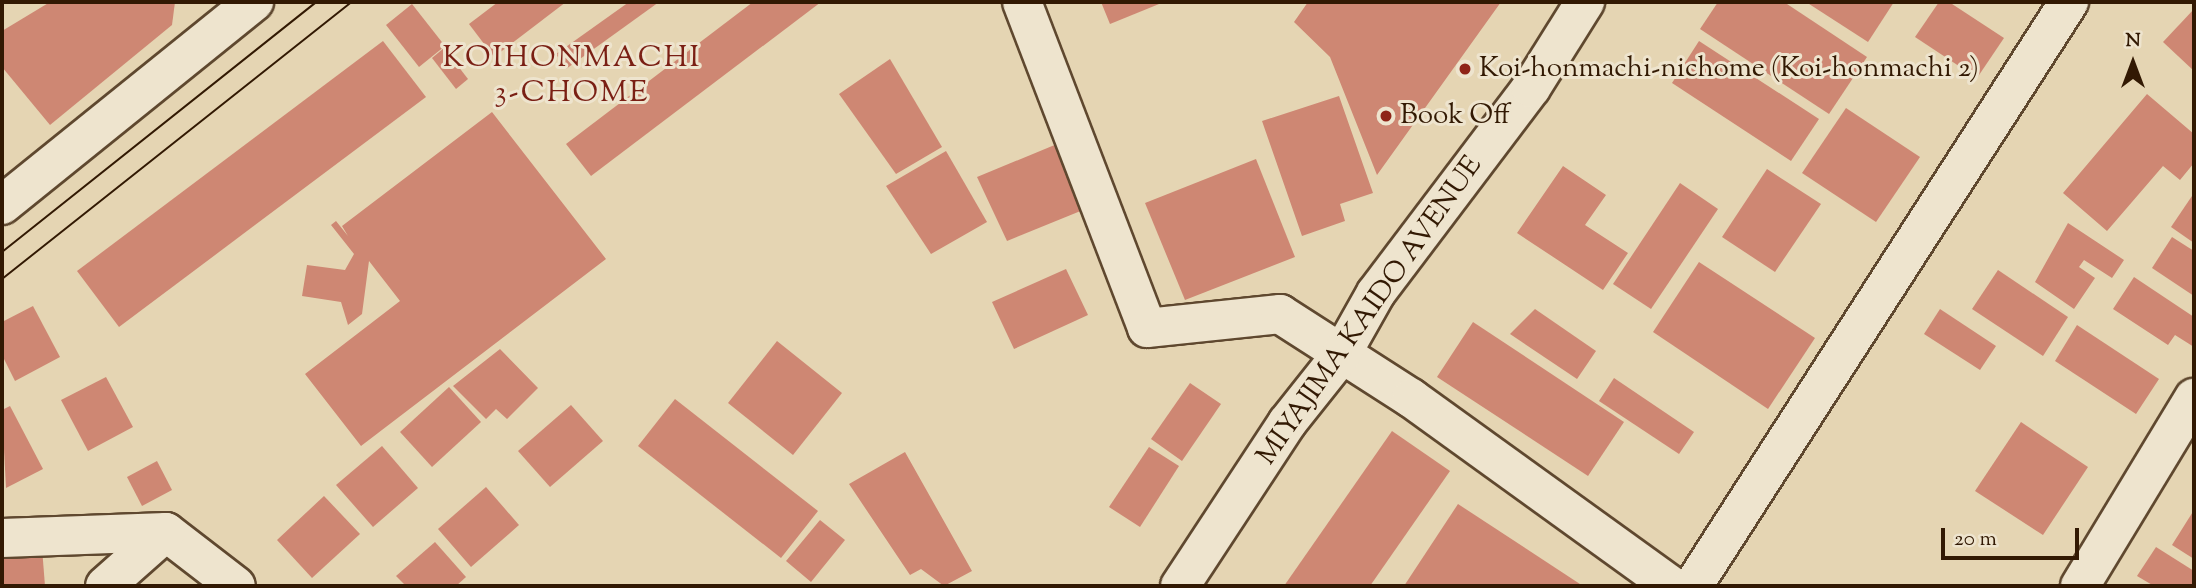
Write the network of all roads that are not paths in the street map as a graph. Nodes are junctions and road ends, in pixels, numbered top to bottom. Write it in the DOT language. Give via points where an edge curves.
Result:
graph roads {
  1 [pos="254,2"];
  2 [pos="1022,2"];
  3 [pos="1585,2"];
  4 [pos="2069,2"];
  5 [pos="2,205"];
  6 [pos="1341,355"];
  7 [pos="2194,398"];
  8 [pos="166,532"];
  9 [pos="2,538"];
  10 [pos="105,586"];
  11 [pos="236,586"];
  12 [pos="1180,586"];
  13 [pos="1672,586"];
  14 [pos="1693,586"];
  15 [pos="2080,586"];
  1 -- 5 [label="street"];
  2 -- 6 [label="street" via="1147,328 1280,314"];
  3 -- 6 [label="street, MIYAJIMA KAIDO AVENUE" via="1531,88 1376,293"];
  4 -- 14 [label="street"];
  6 -- 12 [label="street, MIYAJIMA KAIDO AVENUE" via="1287,423"];
  6 -- 13 [label="street" via="1411,398"];
  7 -- 15 [label="street"];
  8 -- 9 [label="street"];
  8 -- 10 [label="street"];
  8 -- 11 [label="street"];
}
